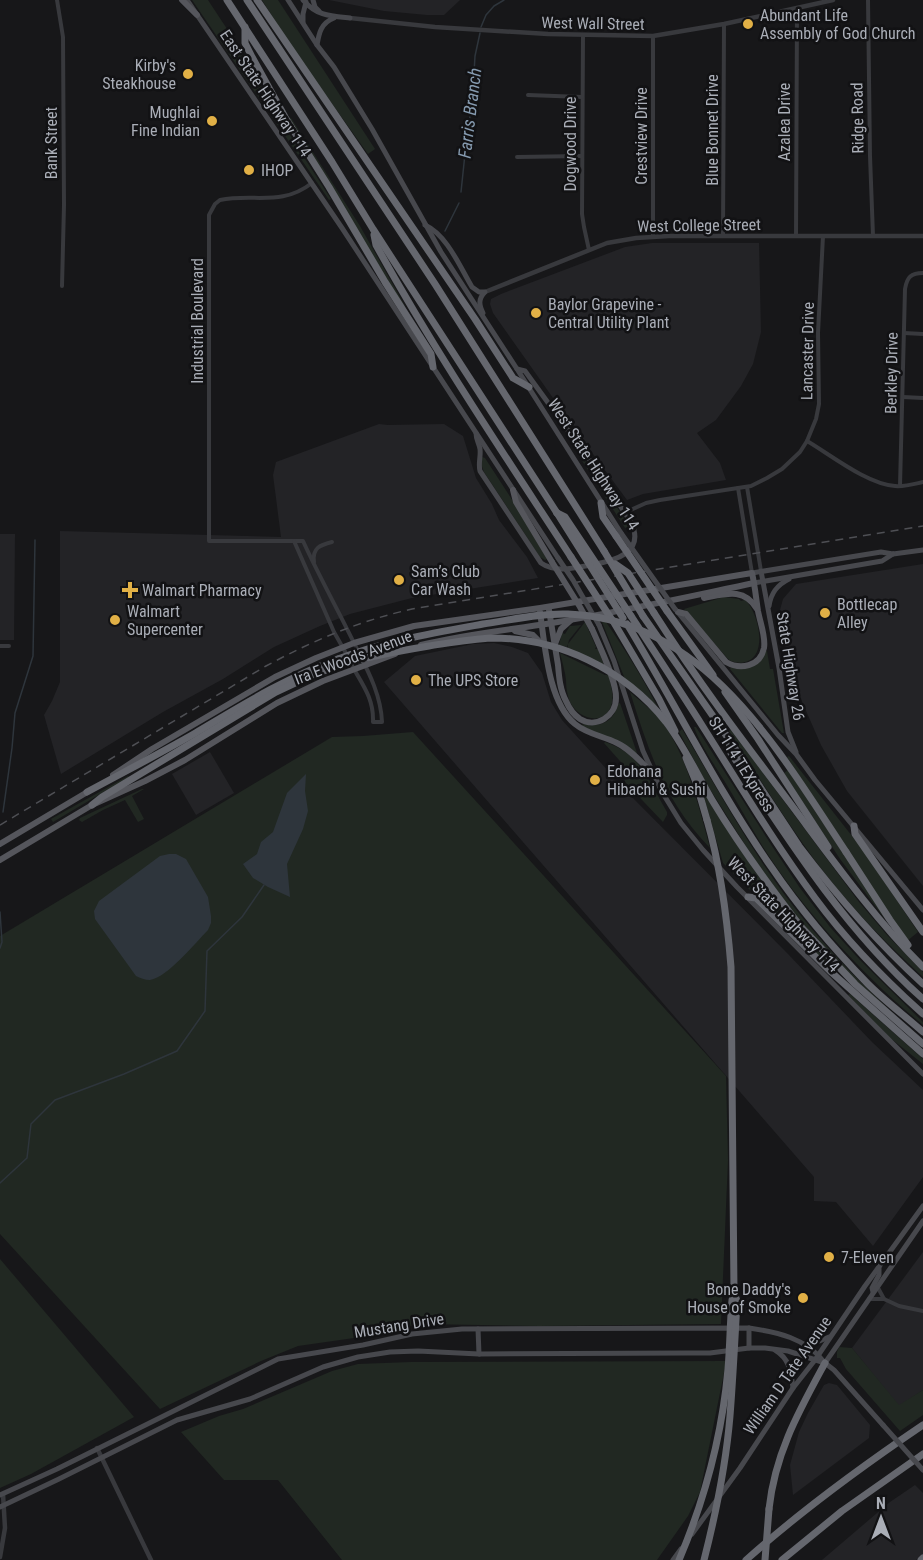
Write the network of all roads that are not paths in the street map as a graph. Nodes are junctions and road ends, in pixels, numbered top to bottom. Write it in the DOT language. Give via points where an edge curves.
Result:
graph roads {
  1 [pos="57,0"];
  2 [pos="182,0"];
  3 [pos="187,0"];
  4 [pos="227,0"];
  5 [pos="247,0"];
  6 [pos="257,0"];
  7 [pos="288,0"];
  8 [pos="313,0"];
  9 [pos="832,0"];
  10 [pos="868,0"];
  11 [pos="305,1"];
  12 [pos="797,9"];
  13 [pos="197,15"];
  14 [pos="350,18"];
  15 [pos="303,23"];
  16 [pos="724,24"];
  17 [pos="244,27"];
  18 [pos="583,36"];
  19 [pos="653,36"];
  20 [pos="317,45"];
  21 [pos="528,95"];
  22 [pos="582,97"];
  23 [pos="582,156"];
  24 [pos="517,158"];
  25 [pos="312,183"];
  26 [pos="424,225"];
  27 [pos="373,229"];
  28 [pos="653,236"];
  29 [pos="723,236"];
  30 [pos="796,236"];
  31 [pos="823,236"];
  32 [pos="873,236"];
  33 [pos="923,236"];
  34 [pos="590,250"];
  35 [pos="923,273"];
  36 [pos="62,286"];
  37 [pos="485,292"];
  38 [pos="486,323"];
  39 [pos="904,333"];
  40 [pos="923,334"];
  41 [pos="433,367"];
  42 [pos="517,369"];
  43 [pos="529,387"];
  44 [pos="903,397"];
  45 [pos="923,398"];
  46 [pos="476,432"];
  47 [pos="807,441"];
  48 [pos="923,482"];
  49 [pos="900,486"];
  50 [pos="747,487"];
  51 [pos="738,488"];
  52 [pos="513,490"];
  53 [pos="601,503"];
  54 [pos="624,513"];
  55 [pos="618,535"];
  56 [pos="294,542"];
  57 [pos="332,542"];
  58 [pos="923,550"];
  59 [pos="893,554"];
  60 [pos="555,560"];
  61 [pos="613,563"];
  62 [pos="316,568"];
  63 [pos="761,571"];
  64 [pos="753,573"];
  65 [pos="795,576"];
  66 [pos="763,581"];
  67 [pos="322,582"];
  68 [pos="754,583"];
  69 [pos="314,586"];
  70 [pos="681,599"];
  71 [pos="549,607"];
  72 [pos="540,608"];
  73 [pos="677,611"];
  74 [pos="769,611"];
  75 [pos="758,612"];
  76 [pos="627,617"];
  77 [pos="572,619"];
  78 [pos="551,623"];
  79 [pos="542,624"];
  80 [pos="508,630"];
  81 [pos="354,643"];
  82 [pos="555,644"];
  83 [pos="0,646"];
  84 [pos="9,646"];
  85 [pos="342,647"];
  86 [pos="546,649"];
  87 [pos="339,662"];
  88 [pos="365,665"];
  89 [pos="354,669"];
  90 [pos="728,738"];
  91 [pos="796,754"];
  92 [pos="652,773"];
  93 [pos="87,792"];
  94 [pos="93,805"];
  95 [pos="854,826"];
  96 [pos="0,844"];
  97 [pos="0,860"];
  98 [pos="833,861"];
  99 [pos="748,897"];
  100 [pos="923,910"];
  101 [pos="923,932"];
  102 [pos="923,965"];
  103 [pos="923,984"];
  104 [pos="923,999"];
  105 [pos="923,1014"];
  106 [pos="923,1032"];
  107 [pos="923,1044"];
  108 [pos="923,1054"];
  109 [pos="923,1074"];
  110 [pos="923,1206"];
  111 [pos="923,1221"];
  112 [pos="879,1266"];
  113 [pos="878,1286"];
  114 [pos="734,1292"];
  115 [pos="873,1292"];
  116 [pos="868,1299"];
  117 [pos="884,1299"];
  118 [pos="923,1311"];
  119 [pos="749,1328"];
  120 [pos="478,1329"];
  121 [pos="831,1336"];
  122 [pos="805,1344"];
  123 [pos="749,1348"];
  124 [pos="774,1349"];
  125 [pos="479,1354"];
  126 [pos="817,1357"];
  127 [pos="825,1363"];
  128 [pos="793,1388"];
  129 [pos="923,1425"];
  130 [pos="97,1448"];
  131 [pos="923,1454"];
  132 [pos="101,1458"];
  133 [pos="923,1470"];
  134 [pos="2,1494"];
  135 [pos="2,1506"];
  136 [pos="0,1557"];
  137 [pos="151,1560"];
  138 [pos="673,1560"];
  139 [pos="679,1560"];
  140 [pos="704,1560"];
  141 [pos="746,1560"];
  142 [pos="765,1560"];
  143 [pos="782,1560"];
  1 -- 36 [label="street, Bank Street" via="63,38"];
  2 -- 13 [label="main road"];
  3 -- 13 [label="main road, East State Highway 114"];
  4 -- 17 [label="highway"];
  5 -- 61 [label="highway, bridge"];
  6 -- 43 [label="highway" via="513,378"];
  7 -- 15 [label="main road, West State Highway 114"];
  8 -- 14 [label="main road" via="318,10"];
  9 -- 12 [label="street, West Wall Street"];
  10 -- 32 [label="street, Ridge Road"];
  11 -- 14 [label="main road" via="324,15"];
  11 -- 15 [label="main road"];
  12 -- 16 [label="street, West Wall Street"];
  12 -- 30 [label="street, Azalea Drive"];
  13 -- 25 [label="main road, East State Highway 114"];
  14 -- 18 [label="street, West Wall Street"];
  14 -- 20 [label="main road" via="334,18 324,24"];
  15 -- 20 [label="main road, West State Highway 114"];
  16 -- 19 [label="street, West Wall Street"];
  16 -- 29 [label="street, Blue Bonnet Drive"];
  17 -- 27 [label="highway"];
  17 -- 41 [label="highway" via="245,43 285,117 431,354"];
  18 -- 19 [label="street, West Wall Street"];
  18 -- 22 [label="street, Dogwood Drive"];
  19 -- 28 [label="street, Crestview Drive"];
  20 -- 26 [label="main road, West State Highway 114" via="372,129"];
  21 -- 22 [label="street"];
  22 -- 23 [label="street, Dogwood Drive"];
  23 -- 24 [label="street"];
  23 -- 34 [label="street, Dogwood Drive" via="582,214"];
  25 -- 41 [label="main road"];
  25 -- 56 [label="street, Industrial Boulevard" via="282,197 220,200 209,215 208,541"];
  26 -- 37 [label="main road" via="444,241 472,287"];
  26 -- 38 [label="main road, West State Highway 114"];
  27 -- 76 [label="highway, bridge"];
  27 -- 114 [label="highway, bridge" via="376,244 409,304 642,668 696,782 722,885 731,967"];
  28 -- 29 [label="street, West College Street"];
  28 -- 34 [label="street, West College Street" via="618,240"];
  29 -- 30 [label="street, West College Street"];
  30 -- 31 [label="street, West College Street"];
  31 -- 32 [label="street, West College Street"];
  31 -- 47 [label="street, Lancaster Drive" via="819,404"];
  32 -- 33 [label="street, West College Street"];
  34 -- 37 [label="street, West College Street"];
  35 -- 39 [label="street, Berkley Drive" via="911,275 906,281"];
  37 -- 38 [label="main road" via="479,305"];
  38 -- 42 [label="main road, West State Highway 114"];
  39 -- 40 [label="street"];
  39 -- 44 [label="street, Berkley Drive"];
  41 -- 46 [label="main road"];
  42 -- 43 [label="main road, West State Highway 114"];
  42 -- 54 [label="main road" via="525,371"];
  43 -- 53 [label="main road, West State Highway 114"];
  44 -- 45 [label="street"];
  44 -- 49 [label="street, Berkley Drive"];
  46 -- 52 [label="main road"];
  46 -- 54 [label="main road" via="480,471 546,567 583,567 619,558 634,539 633,528"];
  47 -- 49 [label="street" via="865,477"];
  47 -- 50 [label="street, Lancaster Drive" via="782,469"];
  48 -- 49 [label="street"];
  50 -- 51 [label="street, Lancaster Drive"];
  50 -- 63 [label="street"];
  51 -- 54 [label="street, Lancaster Drive" via="646,503"];
  51 -- 64 [label="street"];
  52 -- 60 [label="main road" via="516,502"];
  53 -- 55 [label="highway" via="603,517"];
  55 -- 73 [label="main road, West State Highway 114, bridge"];
  55 -- 98 [label="highway, bridge" via="758,739 831,851"];
  56 -- 62 [label="street" via="303,542"];
  56 -- 69 [label="street"];
  57 -- 62 [label="street" via="316,548"];
  58 -- 59 [label="main road"];
  59 -- 63 [label="main road" via="881,552"];
  59 -- 65 [label="main road" via="882,561"];
  60 -- 82 [label="main road, bridge" via="592,629 614,683 614,709 607,717 586,722 574,714 561,688"];
  60 -- 92 [label="main road, West State Highway 114, bridge" via="573,580 599,625"];
  61 -- 90 [label="highway, bridge" via="643,616"];
  61 -- 98 [label="highway, bridge" via="628,573 714,702"];
  62 -- 67 [label="street"];
  63 -- 64 [label="main road"];
  63 -- 66 [label="main road, State Highway 26"];
  64 -- 68 [label="main road"];
  64 -- 71 [label="main road, Ira E Woods Avenue"];
  65 -- 66 [label="main road"];
  65 -- 74 [label="main road" via="776,589"];
  66 -- 68 [label="main road"];
  66 -- 74 [label="main road, State Highway 26"];
  67 -- 69 [label="street"];
  67 -- 81 [label="street"];
  68 -- 70 [label="main road, Ira E Woods Avenue"];
  68 -- 75 [label="main road"];
  69 -- 85 [label="street"];
  70 -- 75 [label="main road" via="687,602 738,594 751,600"];
  70 -- 77 [label="main road, Ira E Woods Avenue"];
  71 -- 72 [label="main road, Ira E Woods Avenue"];
  71 -- 78 [label="main road"];
  72 -- 79 [label="main road"];
  72 -- 81 [label="main road, Ira E Woods Avenue" via="414,626"];
  73 -- 75 [label="main road" via="686,614 726,662 739,667 753,664 762,654 764,642"];
  73 -- 91 [label="main road, West State Highway 114"];
  74 -- 91 [label="main road, State Highway 26" via="788,732"];
  76 -- 105 [label="highway, SH 114 TEXpress" via="704,727 814,898 881,975"];
  76 -- 106 [label="highway" via="731,804 772,868 809,917 869,984"];
  77 -- 78 [label="main road, Ira E Woods Avenue"];
  77 -- 82 [label="main road" via="561,629"];
  78 -- 79 [label="main road, Ira E Woods Avenue"];
  78 -- 82 [label="main road"];
  79 -- 80 [label="main road, Ira E Woods Avenue"];
  79 -- 86 [label="main road"];
  80 -- 86 [label="main road" via="533,635"];
  80 -- 88 [label="main road, Ira E Woods Avenue" via="438,640"];
  81 -- 85 [label="main road, Ira E Woods Avenue"];
  81 -- 88 [label="street"];
  83 -- 84 [label="street"];
  85 -- 89 [label="street"];
  85 -- 93 [label="main road, Ira E Woods Avenue" via="265,682"];
  86 -- 92 [label="main road" via="552,687 575,725 618,743"];
  87 -- 93 [label="highway" via="276,686"];
  87 -- 94 [label="highway" via="276,692"];
  87 -- 102 [label="highway, bridge" via="374,646 543,615 607,619 652,634 708,673 757,723"];
  87 -- 107 [label="highway, bridge" via="492,638 549,645 621,679 666,722 739,843 801,927 855,984"];
  88 -- 89 [label="main road, Ira E Woods Avenue"];
  88 -- 89 [label="street" via="377,693 382,722 373,722 371,699"];
  89 -- 94 [label="main road, Ira E Woods Avenue" via="277,703 185,760"];
  90 -- 103 [label="highway" via="813,865 868,930"];
  90 -- 104 [label="highway, SH 114 TEXpress" via="731,753 833,902 861,937"];
  91 -- 95 [label="main road, West State Highway 114"];
  92 -- 99 [label="main road, West State Highway 114" via="681,823"];
  93 -- 96 [label="main road, Ira E Woods Avenue"];
  94 -- 97 [label="main road, Ira E Woods Avenue"];
  95 -- 100 [label="main road, West State Highway 114"];
  95 -- 101 [label="highway" via="855,834"];
  98 -- 102 [label="highway" via="880,921"];
  99 -- 108 [label="highway" via="756,898"];
  99 -- 109 [label="main road, West State Highway 114"];
  110 -- 112 [label="main road, William D Tate Avenue"];
  111 -- 113 [label="main road, William D Tate Avenue"];
  112 -- 115 [label="main road"];
  112 -- 121 [label="main road, William D Tate Avenue"];
  113 -- 115 [label="main road, William D Tate Avenue"];
  113 -- 117 [label="street"];
  114 -- 139 [label="highway, bridge" via="728,1370 715,1453"];
  114 -- 140 [label="highway, bridge" via="730,1417"];
  115 -- 116 [label="main road, William D Tate Avenue"];
  116 -- 117 [label="street"];
  116 -- 127 [label="main road, William D Tate Avenue"];
  117 -- 118 [label="street"];
  119 -- 120 [label="main road, Mustang Drive"];
  119 -- 122 [label="main road, Mustang Drive"];
  119 -- 123 [label="main road"];
  120 -- 125 [label="main road"];
  120 -- 130 [label="main road, Mustang Drive" via="412,1334 278,1359"];
  121 -- 122 [label="main road"];
  121 -- 126 [label="main road, William D Tate Avenue"];
  122 -- 126 [label="main road, Mustang Drive"];
  123 -- 124 [label="main road, Mustang Drive"];
  123 -- 125 [label="main road, Mustang Drive" via="710,1353"];
  124 -- 126 [label="main road, Mustang Drive"];
  124 -- 128 [label="main road" via="790,1365"];
  125 -- 132 [label="main road, Mustang Drive" via="390,1352 323,1366 250,1400 177,1420"];
  126 -- 127 [label="main road, Mustang Drive"];
  126 -- 128 [label="main road, William D Tate Avenue"];
  127 -- 133 [label="main road, Mustang Drive, bridge"];
  127 -- 142 [label="highway, bridge" via="783,1448 773,1481"];
  128 -- 138 [label="main road, William D Tate Avenue"];
  129 -- 141 [label="highway" via="828,1491"];
  130 -- 132 [label="street"];
  130 -- 134 [label="main road, Mustang Drive"];
  131 -- 143 [label="highway"];
  132 -- 135 [label="main road, Mustang Drive"];
  132 -- 137 [label="street"];
  134 -- 135 [label="street"];
  135 -- 136 [label="street" via="5,1528"];
}
